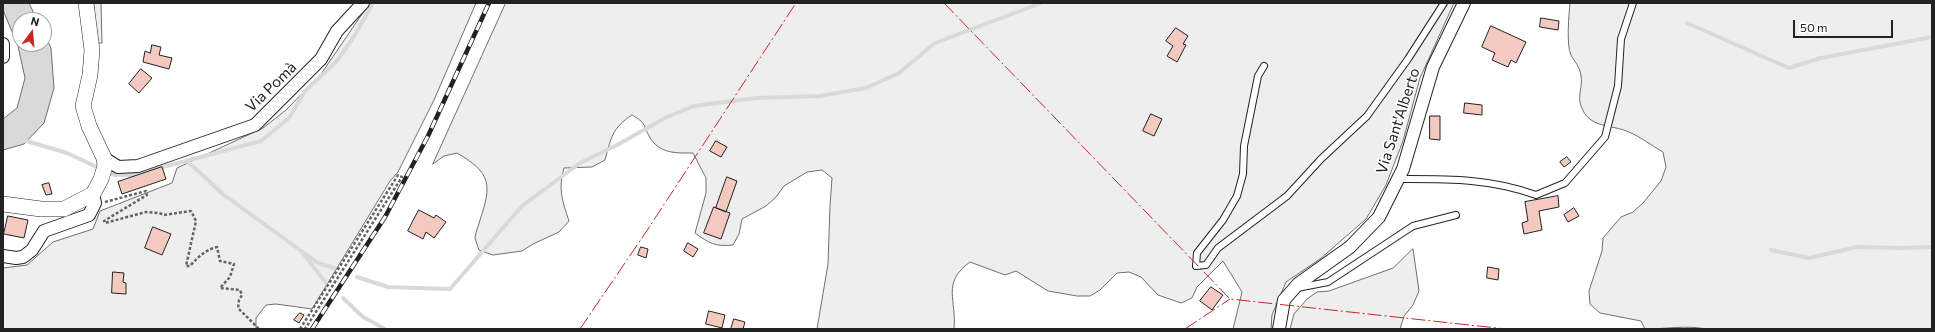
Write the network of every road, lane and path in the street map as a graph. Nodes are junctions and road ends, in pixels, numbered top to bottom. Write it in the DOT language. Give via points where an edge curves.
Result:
graph roads {
  1 [pos="86,3"];
  2 [pos="363,3"];
  3 [pos="1444,3"];
  4 [pos="1464,3"];
  5 [pos="1633,3"];
  6 [pos="3,44"];
  7 [pos="3,57"];
  8 [pos="1264,66"];
  9 [pos="103,168"];
  10 [pos="1398,179"];
  11 [pos="94,199"];
  12 [pos="3,204"];
  13 [pos="1456,215"];
  14 [pos="5,257"];
  15 [pos="1294,288"];
  16 [pos="259,329"];
  17 [pos="300,329"];
  18 [pos="305,329"];
  19 [pos="1279,329"];
  1 -- 9 [label="street" via="92,50 84,106"];
  2 -- 9 [label="street, Via Pomà" via="337,31 321,59 255,125 138,166"];
  3 -- 8 [label="lane" via="1367,116 1321,159 1288,196 1218,248 1206,265 1196,266 1197,253 1223,220 1237,196 1243,174 1244,146 1258,76"];
  4 -- 10 [label="street, Via Sant'Alberto" via="1433,67"];
  5 -- 10 [label="lane" via="1621,39 1618,86 1605,137 1565,183 1536,195 1513,186 1464,179"];
  6 -- 7 [label="street"];
  9 -- 11 [label="street"];
  10 -- 15 [label="street, Via Sant'Alberto" via="1379,217 1350,247"];
  11 -- 12 [label="street" via="64,209"];
  11 -- 14 [label="street" via="89,215 44,231 32,250 23,257"];
  11 -- 16 [label="path" via="120,199 146,191 147,195 104,221 105,223 146,212 164,215 191,211 196,221 186,266 190,266 200,254 217,247 220,261 234,264 230,277 220,288 240,290 242,295 238,308"];
  13 -- 15 [label="lane" via="1413,226 1328,282"];
  15 -- 19 [label="street, Via Sant'Alberto" via="1284,300"];
  17 -- 18 [label="path" via="398,175 402,177"];
}
